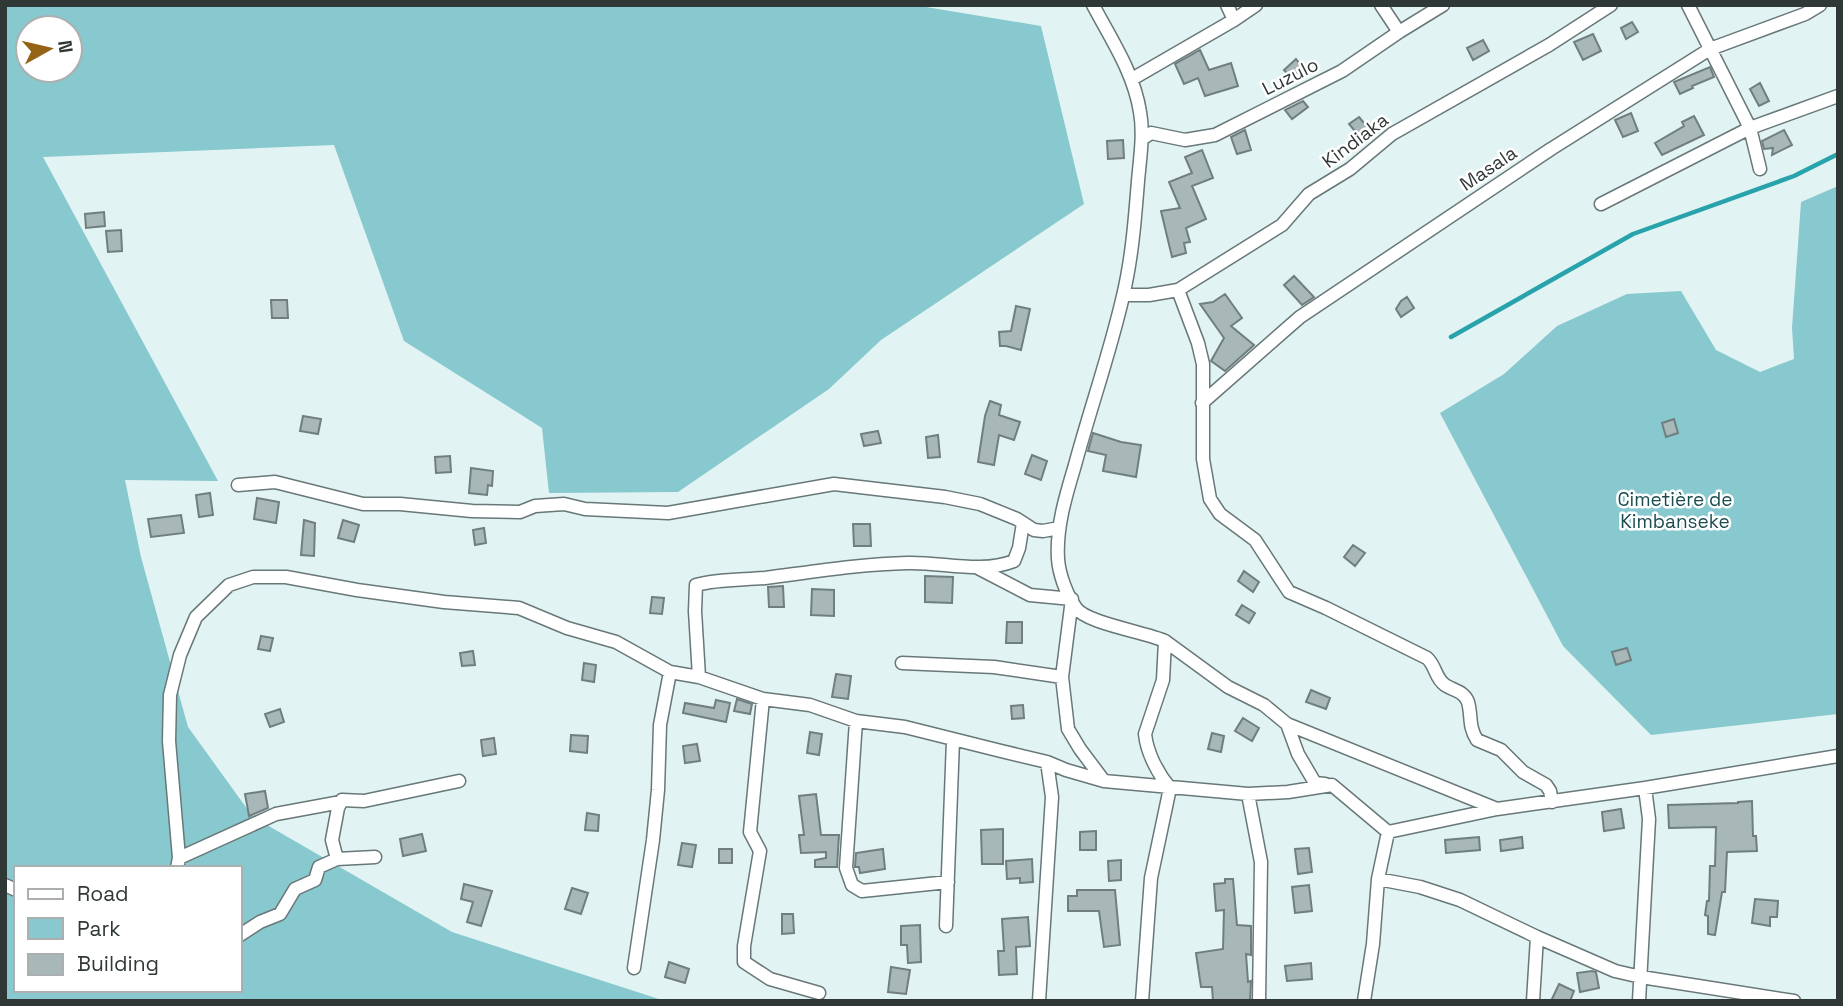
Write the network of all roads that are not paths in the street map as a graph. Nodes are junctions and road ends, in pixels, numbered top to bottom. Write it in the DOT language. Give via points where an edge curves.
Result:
graph roads {
  1 [pos="1094,5"];
  2 [pos="1227,5"];
  3 [pos="1256,5"];
  4 [pos="1381,5"];
  5 [pos="1443,5"];
  6 [pos="1611,5"];
  7 [pos="1688,5"];
  8 [pos="1820,5"];
  9 [pos="1234,20"];
  10 [pos="1399,32"];
  11 [pos="1710,49"];
  12 [pos="1132,79"];
  13 [pos="1838,96"];
  14 [pos="1750,128"];
  15 [pos="1142,139"];
  16 [pos="1760,169"];
  17 [pos="1601,204"];
  18 [pos="1178,290"];
  19 [pos="1124,295"];
  20 [pos="1202,403"];
  21 [pos="238,485"];
  22 [pos="1023,523"];
  23 [pos="1059,528"];
  24 [pos="978,568"];
  25 [pos="1072,599"];
  26 [pos="1164,641"];
  27 [pos="902,663"];
  28 [pos="670,671"];
  29 [pos="699,677"];
  30 [pos="1062,677"];
  31 [pos="763,699"];
  32 [pos="856,721"];
  33 [pos="1287,724"];
  34 [pos="953,740"];
  35 [pos="1838,757"];
  36 [pos="1047,762"];
  37 [pos="460,781"];
  38 [pos="1104,781"];
  39 [pos="1332,785"];
  40 [pos="1170,788"];
  41 [pos="1645,788"];
  42 [pos="1248,794"];
  43 [pos="341,802"];
  44 [pos="1552,802"];
  45 [pos="1497,809"];
  46 [pos="1388,832"];
  47 [pos="375,857"];
  48 [pos="337,859"];
  49 [pos="178,863"];
  50 [pos="1378,879"];
  51 [pos="948,882"];
  52 [pos="946,926"];
  53 [pos="242,934"];
  54 [pos="1537,937"];
  55 [pos="634,968"];
  56 [pos="1641,977"];
  57 [pos="819,993"];
  58 [pos="1039,1001"];
  59 [pos="1142,1001"];
  60 [pos="1259,1001"];
  61 [pos="1364,1001"];
  62 [pos="1533,1001"];
  63 [pos="1639,1001"];
  64 [pos="1794,1001"];
  1 -- 12 [label="street"];
  2 -- 9 [label="street"];
  3 -- 9 [label="street"];
  4 -- 10 [label="street"];
  5 -- 10 [label="street, Luzulo"];
  6 -- 18 [label="street, Kindiaka" via="1392,134 1350,169 1309,194 1282,225"];
  7 -- 11 [label="street"];
  8 -- 11 [label="street, Masala"];
  9 -- 12 [label="street"];
  10 -- 15 [label="street, Luzulo" via="1342,71 1216,135 1185,140 1151,132"];
  11 -- 14 [label="street"];
  11 -- 20 [label="street, Masala" via="1300,317"];
  12 -- 15 [label="street"];
  13 -- 14 [label="street"];
  14 -- 16 [label="street"];
  14 -- 17 [label="street"];
  15 -- 19 [label="street"];
  18 -- 19 [label="street, Kindiaka"];
  18 -- 20 [label="street" via="1201,354"];
  19 -- 23 [label="street"];
  20 -- 44 [label="street" via="1206,483 1220,514 1255,540 1289,592 1432,662 1437,678 1466,697 1477,740 1501,750 1523,772 1546,785"];
  21 -- 22 [label="street" via="275,482 363,504 472,512 520,512 564,504 668,513 834,484 981,504"];
  22 -- 23 [label="street" via="1034,530"];
  22 -- 24 [label="street" via="1014,561"];
  23 -- 25 [label="street" via="1060,571"];
  24 -- 25 [label="street" via="1030,596"];
  24 -- 29 [label="street" via="908,563 696,585"];
  25 -- 26 [label="street" via="1077,610 1095,620"];
  25 -- 30 [label="street"];
  26 -- 33 [label="street"];
  26 -- 40 [label="street" via="1163,680 1145,734 1159,775"];
  27 -- 30 [label="street" via="994,667"];
  28 -- 29 [label="street"];
  28 -- 49 [label="street" via="616,642 519,608 444,602 286,577 253,577 229,585 196,617 170,695"];
  28 -- 55 [label="street"];
  29 -- 31 [label="street"];
  30 -- 38 [label="street" via="1068,729"];
  31 -- 32 [label="street" via="810,705"];
  31 -- 57 [label="street" via="750,832 760,851 744,962 770,979"];
  32 -- 34 [label="street" via="905,727"];
  32 -- 51 [label="street" via="846,868 852,886 862,891"];
  33 -- 39 [label="street" via="1315,783"];
  33 -- 45 [label="street"];
  34 -- 36 [label="street"];
  34 -- 51 [label="street"];
  35 -- 41 [label="street"];
  36 -- 38 [label="street"];
  36 -- 58 [label="street" via="1052,797"];
  37 -- 43 [label="street"];
  38 -- 40 [label="street"];
  39 -- 42 [label="street"];
  39 -- 46 [label="street"];
  40 -- 42 [label="street"];
  40 -- 59 [label="street" via="1151,878"];
  41 -- 44 [label="street"];
  41 -- 56 [label="street" via="1649,819"];
  42 -- 60 [label="street" via="1261,862"];
  43 -- 48 [label="street" via="332,839"];
  43 -- 49 [label="street" via="276,814"];
  44 -- 45 [label="street"];
  45 -- 46 [label="street"];
  46 -- 50 [label="street"];
  47 -- 48 [label="street"];
  48 -- 53 [label="street" via="319,867 315,880 295,889 281,914"];
  50 -- 54 [label="street" via="1461,900"];
  50 -- 61 [label="street"];
  51 -- 52 [label="street"];
  54 -- 56 [label="street" via="1615,971"];
  54 -- 62 [label="street"];
  56 -- 63 [label="street"];
  56 -- 64 [label="street"];
}
